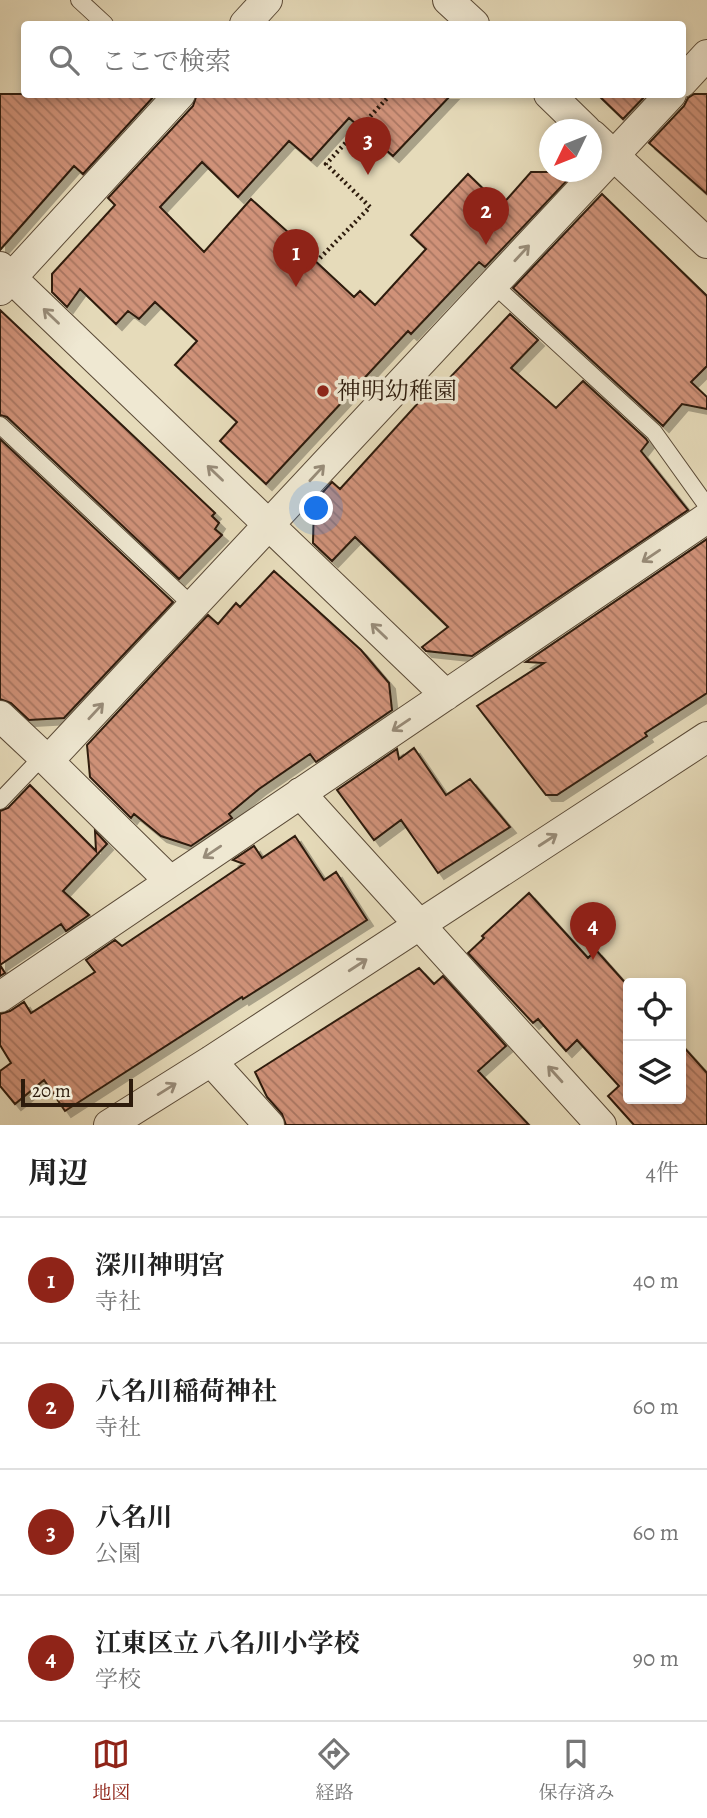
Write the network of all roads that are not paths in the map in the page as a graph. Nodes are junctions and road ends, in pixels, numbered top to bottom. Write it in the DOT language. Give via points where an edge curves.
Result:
graph roads {
  1 [pos="79,0"];
  2 [pos="267,0"];
  3 [pos="448,0"];
  4 [pos="102,21"];
  5 [pos="248,21"];
  6 [pos="471,21"];
  7 [pos="707,55"];
  8 [pos="686,78"];
  9 [pos="176,98"];
  10 [pos="553,98"];
  11 [pos="667,98"];
  12 [pos="575,119"];
  13 [pos="602,145"];
  14 [pos="614,156"];
  15 [pos="707,243"];
  16 [pos="4,278"];
  17 [pos="493,284"];
  18 [pos="0,425"];
  19 [pos="707,506"];
  20 [pos="707,518"];
  21 [pos="270,525"];
  22 [pos="194,607"];
  23 [pos="446,695"];
  24 [pos="0,716"];
  25 [pos="707,737"];
  26 [pos="46,758"];
  27 [pos="300,793"];
  28 [pos="0,801"];
  29 [pos="170,881"];
  30 [pos="419,925"];
  31 [pos="0,997"];
  32 [pos="211,1061"];
  33 [pos="109,1125"];
  34 [pos="269,1125"];
  35 [pos="601,1125"];
  1 -- 4 [label="lane"];
  2 -- 5 [label="street"];
  3 -- 6 [label="street"];
  7 -- 8 [label="street"];
  9 -- 16 [label="street"];
  10 -- 12 [label="street"];
  11 -- 14 [label="street"];
  13 -- 14 [label="street"];
  14 -- 15 [label="street"];
  17 -- 14 [label="street, one-way"];
  21 -- 16 [label="street, one-way"];
  17 -- 19 [label="lane" via="654,432"];
  21 -- 17 [label="street, one-way"];
  18 -- 22 [label="lane"];
  20 -- 23 [label="street, one-way"];
  21 -- 22 [label="street"];
  23 -- 21 [label="street, one-way"];
  26 -- 22 [label="street, one-way"];
  23 -- 27 [label="street, one-way"];
  24 -- 26 [label="street"];
  30 -- 25 [label="street, one-way"];
  26 -- 28 [label="lane"];
  26 -- 29 [label="street"];
  27 -- 29 [label="street, one-way"];
  27 -- 30 [label="street"];
  29 -- 31 [label="street"];
  32 -- 30 [label="street, one-way"];
  35 -- 30 [label="street, one-way"];
  33 -- 32 [label="street, one-way"];
  32 -- 34 [label="street"];
}
